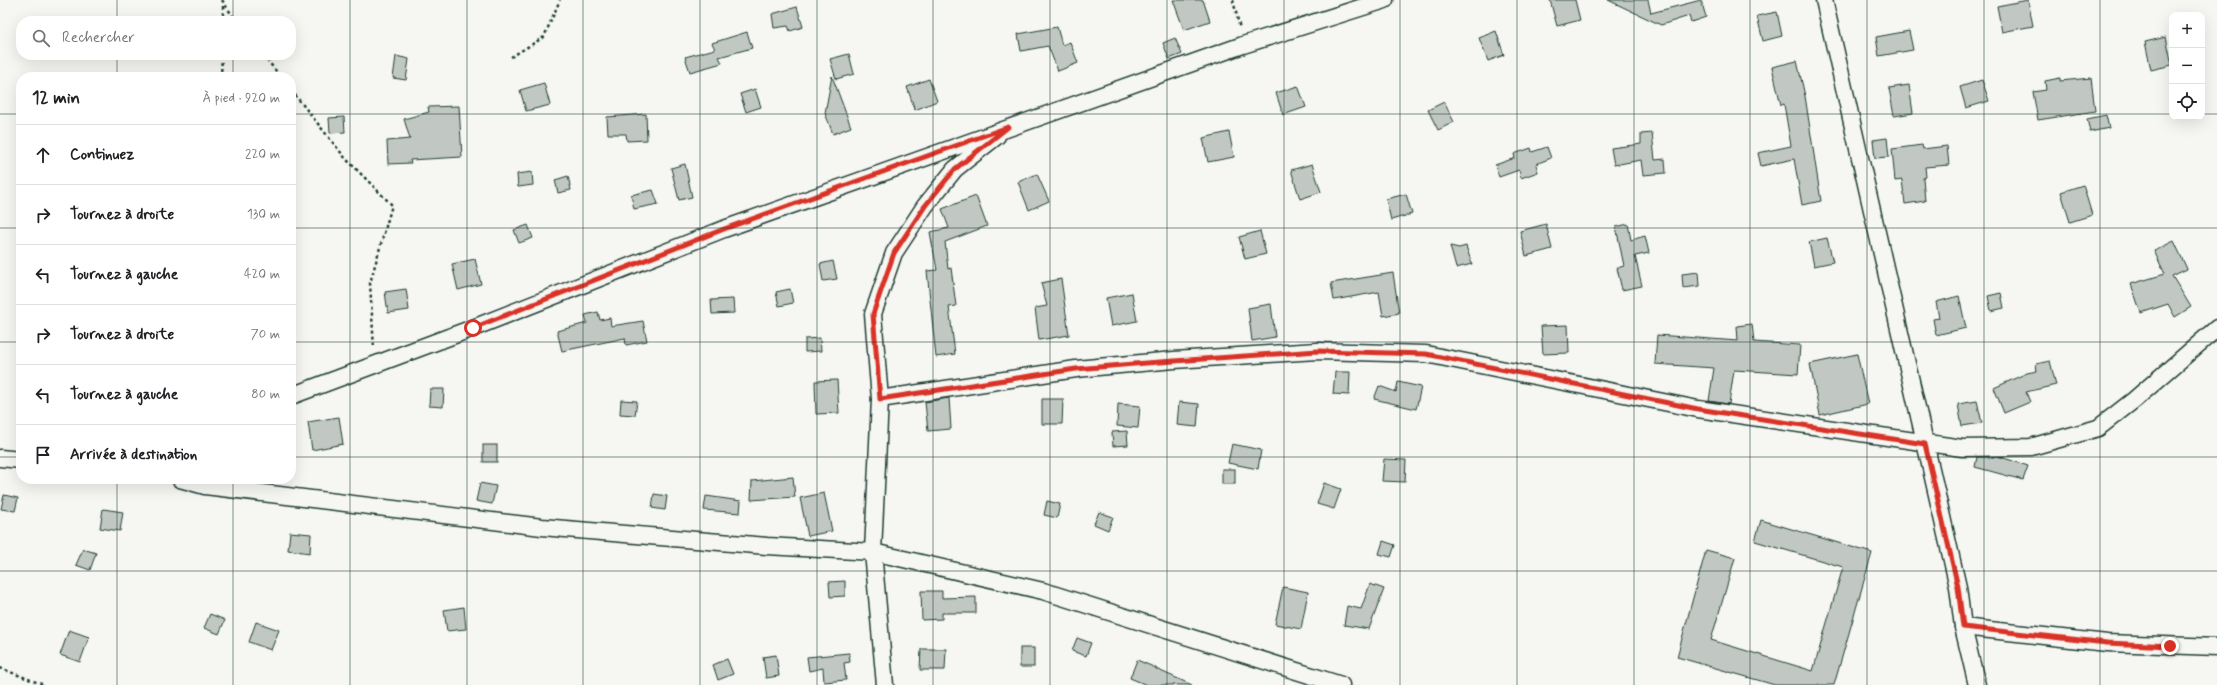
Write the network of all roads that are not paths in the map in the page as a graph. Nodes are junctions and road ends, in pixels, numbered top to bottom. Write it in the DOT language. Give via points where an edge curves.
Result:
graph roads {
  1 [pos="1385,0"];
  2 [pos="1824,0"];
  3 [pos="1008,127"];
  4 [pos="2217,328"];
  5 [pos="296,394"];
  6 [pos="880,399"];
  7 [pos="1925,444"];
  8 [pos="0,458"];
  9 [pos="16,460"];
  10 [pos="198,484"];
  11 [pos="873,552"];
  12 [pos="1963,627"];
  13 [pos="2217,647"];
  14 [pos="885,685"];
  15 [pos="1341,685"];
  16 [pos="1977,685"];
  1 -- 3 [label="street" via="1243,45"];
  2 -- 7 [label="street"];
  3 -- 5 [label="street" via="724,229 473,328"];
  3 -- 6 [label="street" via="955,169 925,206 894,253 873,314"];
  4 -- 7 [label="street" via="2098,428 2031,447 1962,448"];
  6 -- 7 [label="street" via="1076,369 1166,361 1318,351 1426,354 1698,409"];
  6 -- 11 [label="street"];
  7 -- 12 [label="street" via="1958,587"];
  8 -- 9 [label="street"];
  10 -- 11 [label="street" via="542,527 767,546"];
  11 -- 14 [label="street"];
  11 -- 15 [label="street" via="1043,591"];
  12 -- 13 [label="street" via="2107,643"];
  12 -- 16 [label="street"];
}
